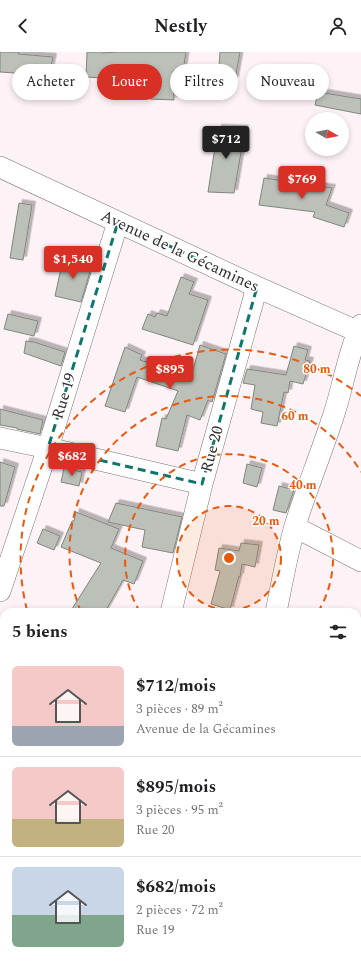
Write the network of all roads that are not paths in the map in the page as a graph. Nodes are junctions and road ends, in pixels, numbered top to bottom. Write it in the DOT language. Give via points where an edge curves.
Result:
graph roads {
  1 [pos="0,167"];
  2 [pos="118,222"];
  3 [pos="257,287"];
  4 [pos="360,330"];
  5 [pos="0,438"];
  6 [pos="48,448"];
  7 [pos="202,484"];
  8 [pos="295,527"];
  9 [pos="361,561"];
  10 [pos="0,591"];
  11 [pos="172,608"];
  12 [pos="277,608"];
  1 -- 2 [label="street, Avenue de la Gécamines"];
  2 -- 3 [label="street, Avenue de la Gécamines"];
  2 -- 6 [label="street, Rue 19"];
  3 -- 4 [label="street, Avenue de la Gécamines"];
  3 -- 7 [label="street, Rue 20"];
  4 -- 8 [label="street"];
  5 -- 6 [label="street"];
  6 -- 7 [label="street"];
  6 -- 10 [label="street, Rue 19"];
  7 -- 11 [label="street, Rue 20"];
  8 -- 9 [label="street"];
  8 -- 12 [label="street"];
}
